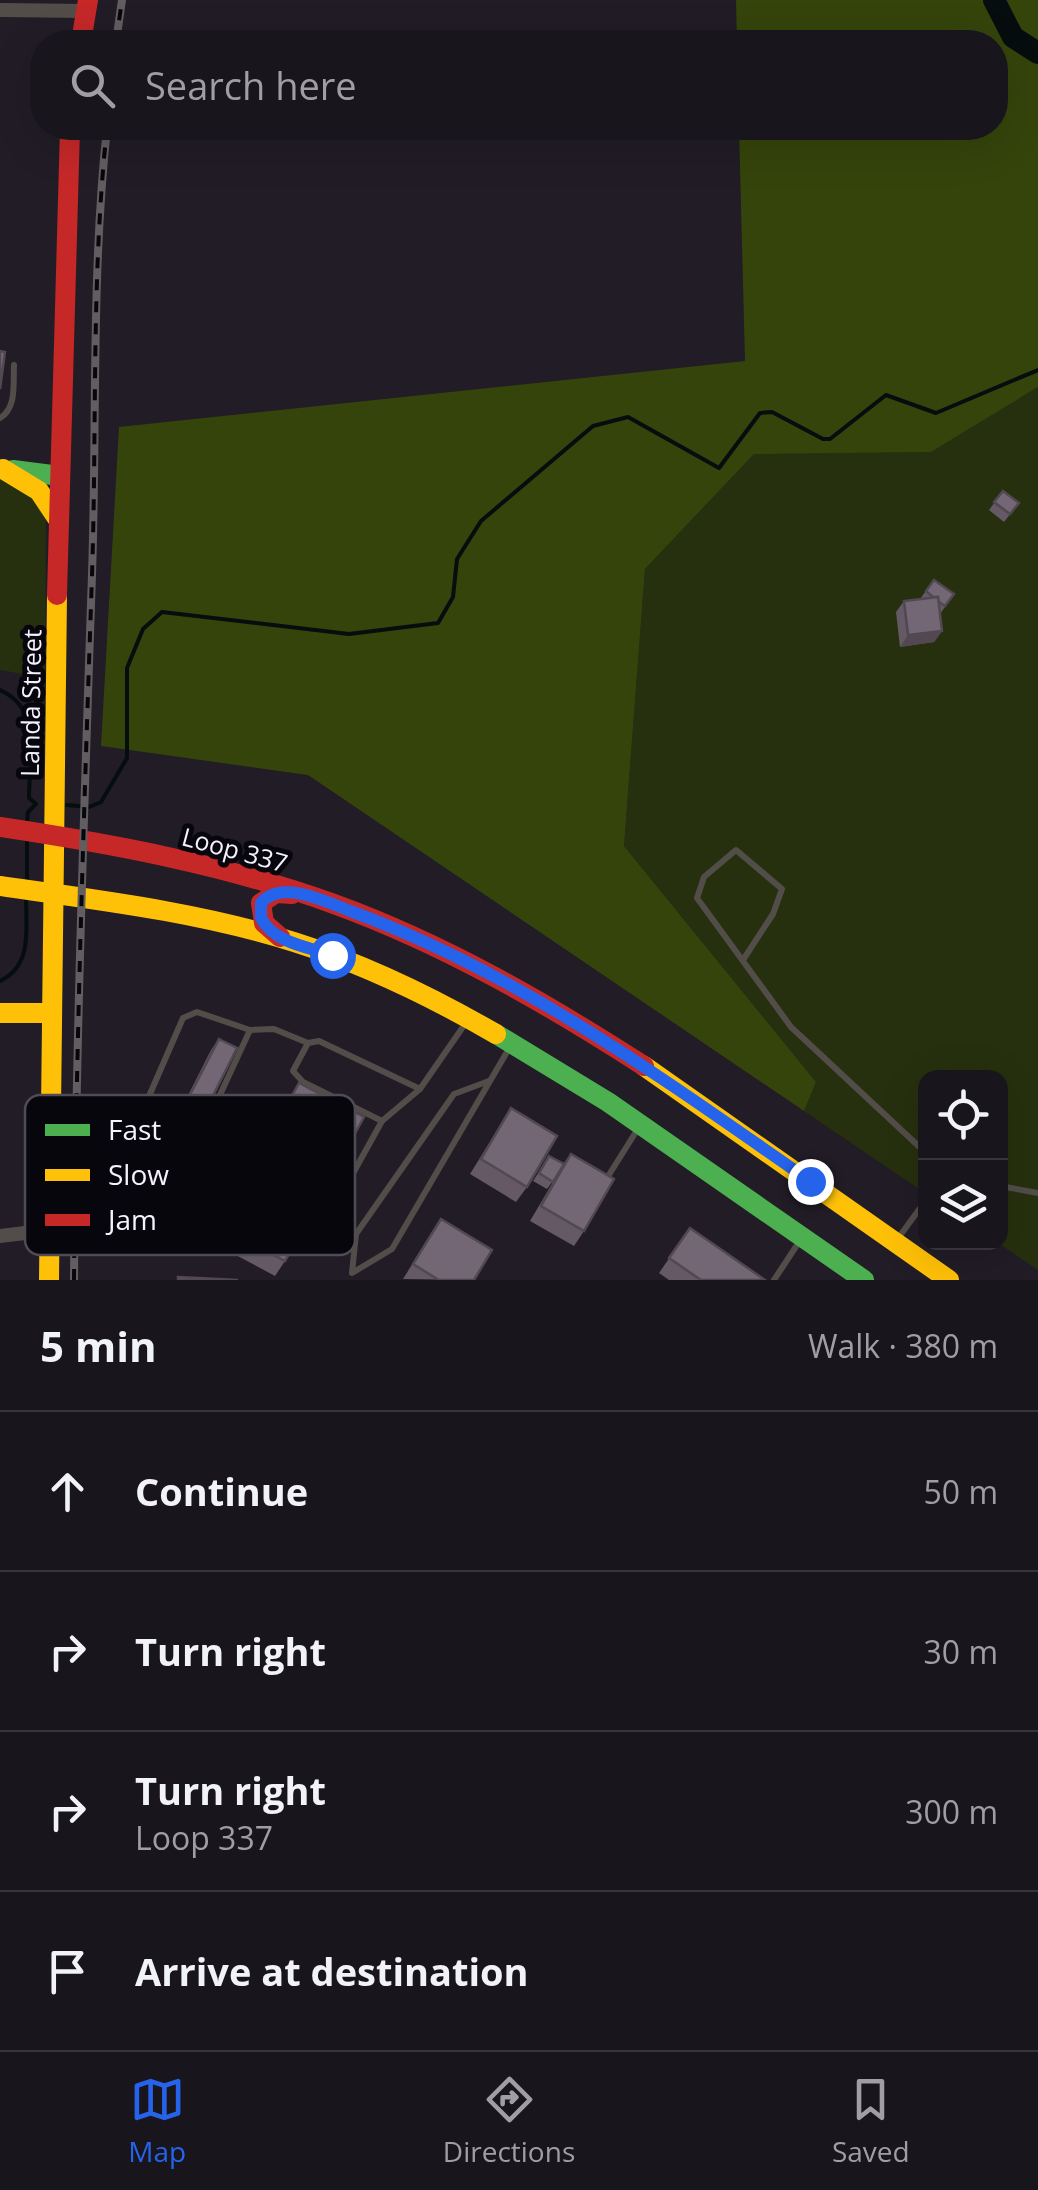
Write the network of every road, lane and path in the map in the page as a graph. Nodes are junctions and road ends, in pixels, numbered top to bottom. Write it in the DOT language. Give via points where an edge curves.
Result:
graph roads {
  1 [pos="87,6"];
  2 [pos="0,10"];
  3 [pos="70,140"];
  4 [pos="14,366"];
  5 [pos="0,418"];
  6 [pos="2,469"];
  7 [pos="60,476"];
  8 [pos="58,522"];
  9 [pos="0,827"];
  10 [pos="0,886"];
  11 [pos="310,896"];
  12 [pos="286,941"];
  13 [pos="742,960"];
  14 [pos="0,1013"];
  15 [pos="51,1013"];
  16 [pos="469,1019"];
  17 [pos="250,1030"];
  18 [pos="308,1043"];
  19 [pos="512,1044"];
  20 [pos="489,1081"];
  21 [pos="420,1089"];
  22 [pos="50,1095"];
  23 [pos="149,1095"];
  24 [pos="220,1095"];
  25 [pos="329,1095"];
  26 [pos="355,1108"];
  27 [pos="382,1121"];
  28 [pos="640,1126"];
  29 [pos="918,1146"];
  30 [pos="355,1170"];
  31 [pos="597,1172"];
  32 [pos="1008,1187"];
  33 [pos="1038,1193"];
  34 [pos="918,1211"];
  35 [pos="25,1233"];
  36 [pos="0,1236"];
  37 [pos="802,1237"];
  38 [pos="896,1242"];
  39 [pos="355,1244"];
  40 [pos="352,1276"];
  41 [pos="774,1280"];
  42 [pos="864,1280"];
  43 [pos="949,1280"];
  1 -- 2 [label="street"];
  3 -- 7 [label="main road, Landa Street"];
  4 -- 5 [label="lane" via="12,406"];
  6 -- 7 [label="main road"];
  6 -- 8 [label="main road" via="39,491"];
  7 -- 8 [label="main road, Landa Street"];
  8 -- 15 [label="main road, Landa Street"];
  9 -- 11 [label="main road, Loop 337" via="197,863"];
  10 -- 12 [label="main road" via="186,914"];
  11 -- 12 [label="main road" via="276,893 261,903 264,924"];
  11 -- 38 [label="main road, Loop 337" via="434,946 538,1001"];
  12 -- 16 [label="main road" via="428,995"];
  13 -- 13 [label="lane" via="697,898 704,877 736,850 782,888"];
  13 -- 29 [label="lane" via="791,1027"];
  14 -- 15 [label="main road"];
  15 -- 22 [label="main road, Landa Street"];
  16 -- 19 [label="main road"];
  16 -- 21 [label="lane"];
  17 -- 18 [label="lane" via="274,1030"];
  17 -- 23 [label="lane" via="197,1012 182,1018"];
  17 -- 24 [label="lane"];
  18 -- 21 [label="lane" via="319,1041"];
  18 -- 25 [label="lane" via="293,1071"];
  19 -- 20 [label="lane"];
  19 -- 28 [label="main road"];
  20 -- 39 [label="lane" via="454,1094"];
  20 -- 40 [label="lane" via="392,1248"];
  21 -- 27 [label="lane"];
  26 -- 27 [label="lane"];
  27 -- 30 [label="lane"];
  28 -- 31 [label="lane" via="609,1179"];
  28 -- 37 [label="main road"];
  32 -- 33 [label="lane"];
  34 -- 38 [label="lane"];
  35 -- 36 [label="street"];
  37 -- 41 [label="lane"];
  37 -- 42 [label="main road"];
  38 -- 43 [label="main road, Loop 337"];
}
